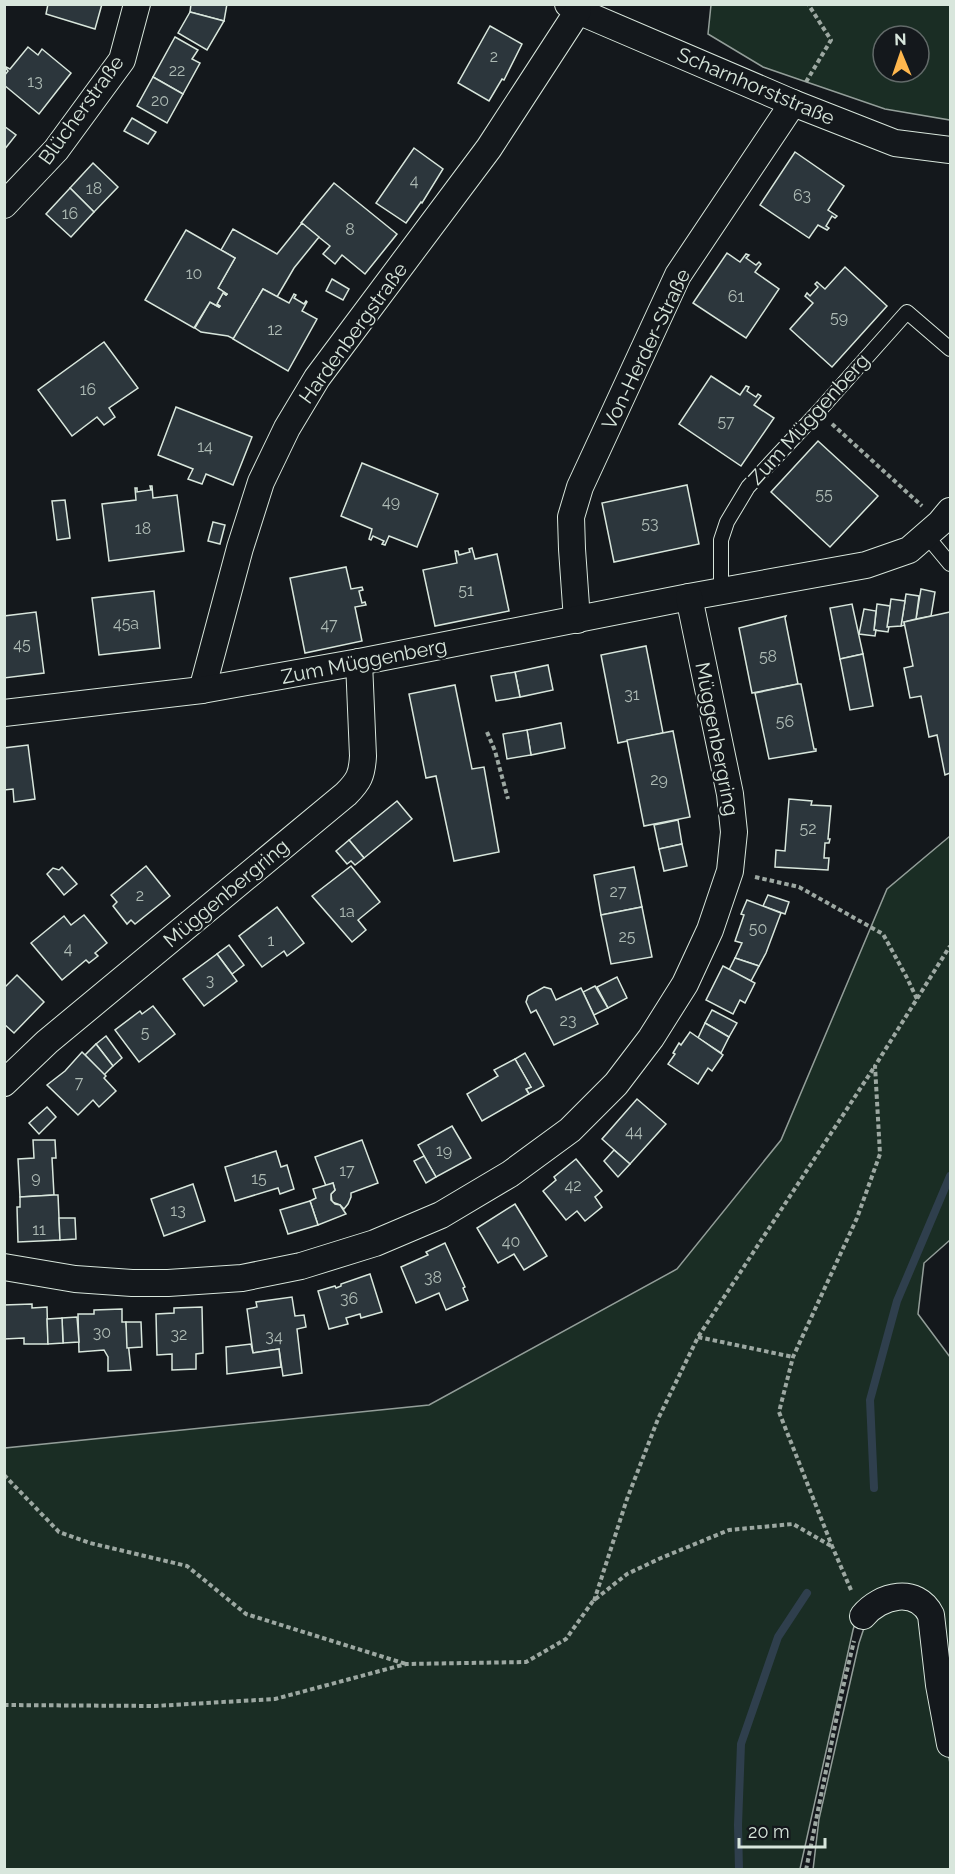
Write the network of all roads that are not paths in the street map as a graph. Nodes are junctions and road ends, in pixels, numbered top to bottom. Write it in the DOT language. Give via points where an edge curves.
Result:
graph roads {
  1 [pos="137,4"];
  2 [pos="573,8"];
  3 [pos="794,103"];
  4 [pos="951,150"];
  5 [pos="4,205"];
  6 [pos="951,349"];
  7 [pos="939,523"];
  8 [pos="951,564"];
  9 [pos="721,591"];
  10 [pos="688,597"];
  11 [pos="577,620"];
  12 [pos="359,662"];
  13 [pos="202,690"];
  14 [pos="4,713"];
  15 [pos="4,1083"];
  16 [pos="4,1267"];
  17 [pos="863,1616"];
  18 [pos="951,1744"];
  1 -- 5 [label="street, Blücherstraße" via="122,60 56,150"];
  2 -- 3 [label="street, Scharnhorststraße"];
  2 -- 13 [label="street, Hardenbergstraße" via="489,148 317,378 287,428 261,482"];
  3 -- 4 [label="street, Scharnhorststraße" via="895,143"];
  3 -- 11 [label="street, Von-Herder-Straße" via="678,275 580,487 571,518"];
  6 -- 9 [label="lane, Zum Müggenberg" via="907,312 748,487 721,540"];
  7 -- 8 [label="lane"];
  7 -- 9 [label="street, Zum Müggenberg" via="909,550 866,565"];
  9 -- 10 [label="street, Zum Müggenberg"];
  10 -- 11 [label="street, Zum Müggenberg"];
  10 -- 16 [label="street, Müggenbergring" via="730,794 734,832 730,871 710,930 685,984 616,1084 570,1130 510,1174 441,1215 394,1236 301,1266 242,1278 168,1283 75,1279"];
  11 -- 12 [label="street, Zum Müggenberg"];
  12 -- 13 [label="street, Zum Müggenberg"];
  12 -- 15 [label="street, Müggenbergring" via="363,770 357,782 47,1042"];
  13 -- 14 [label="street, Zum Müggenberg"];
  17 -- 18 [label="street" via="878,1601 888,1598 912,1598 927,1607"];
}
